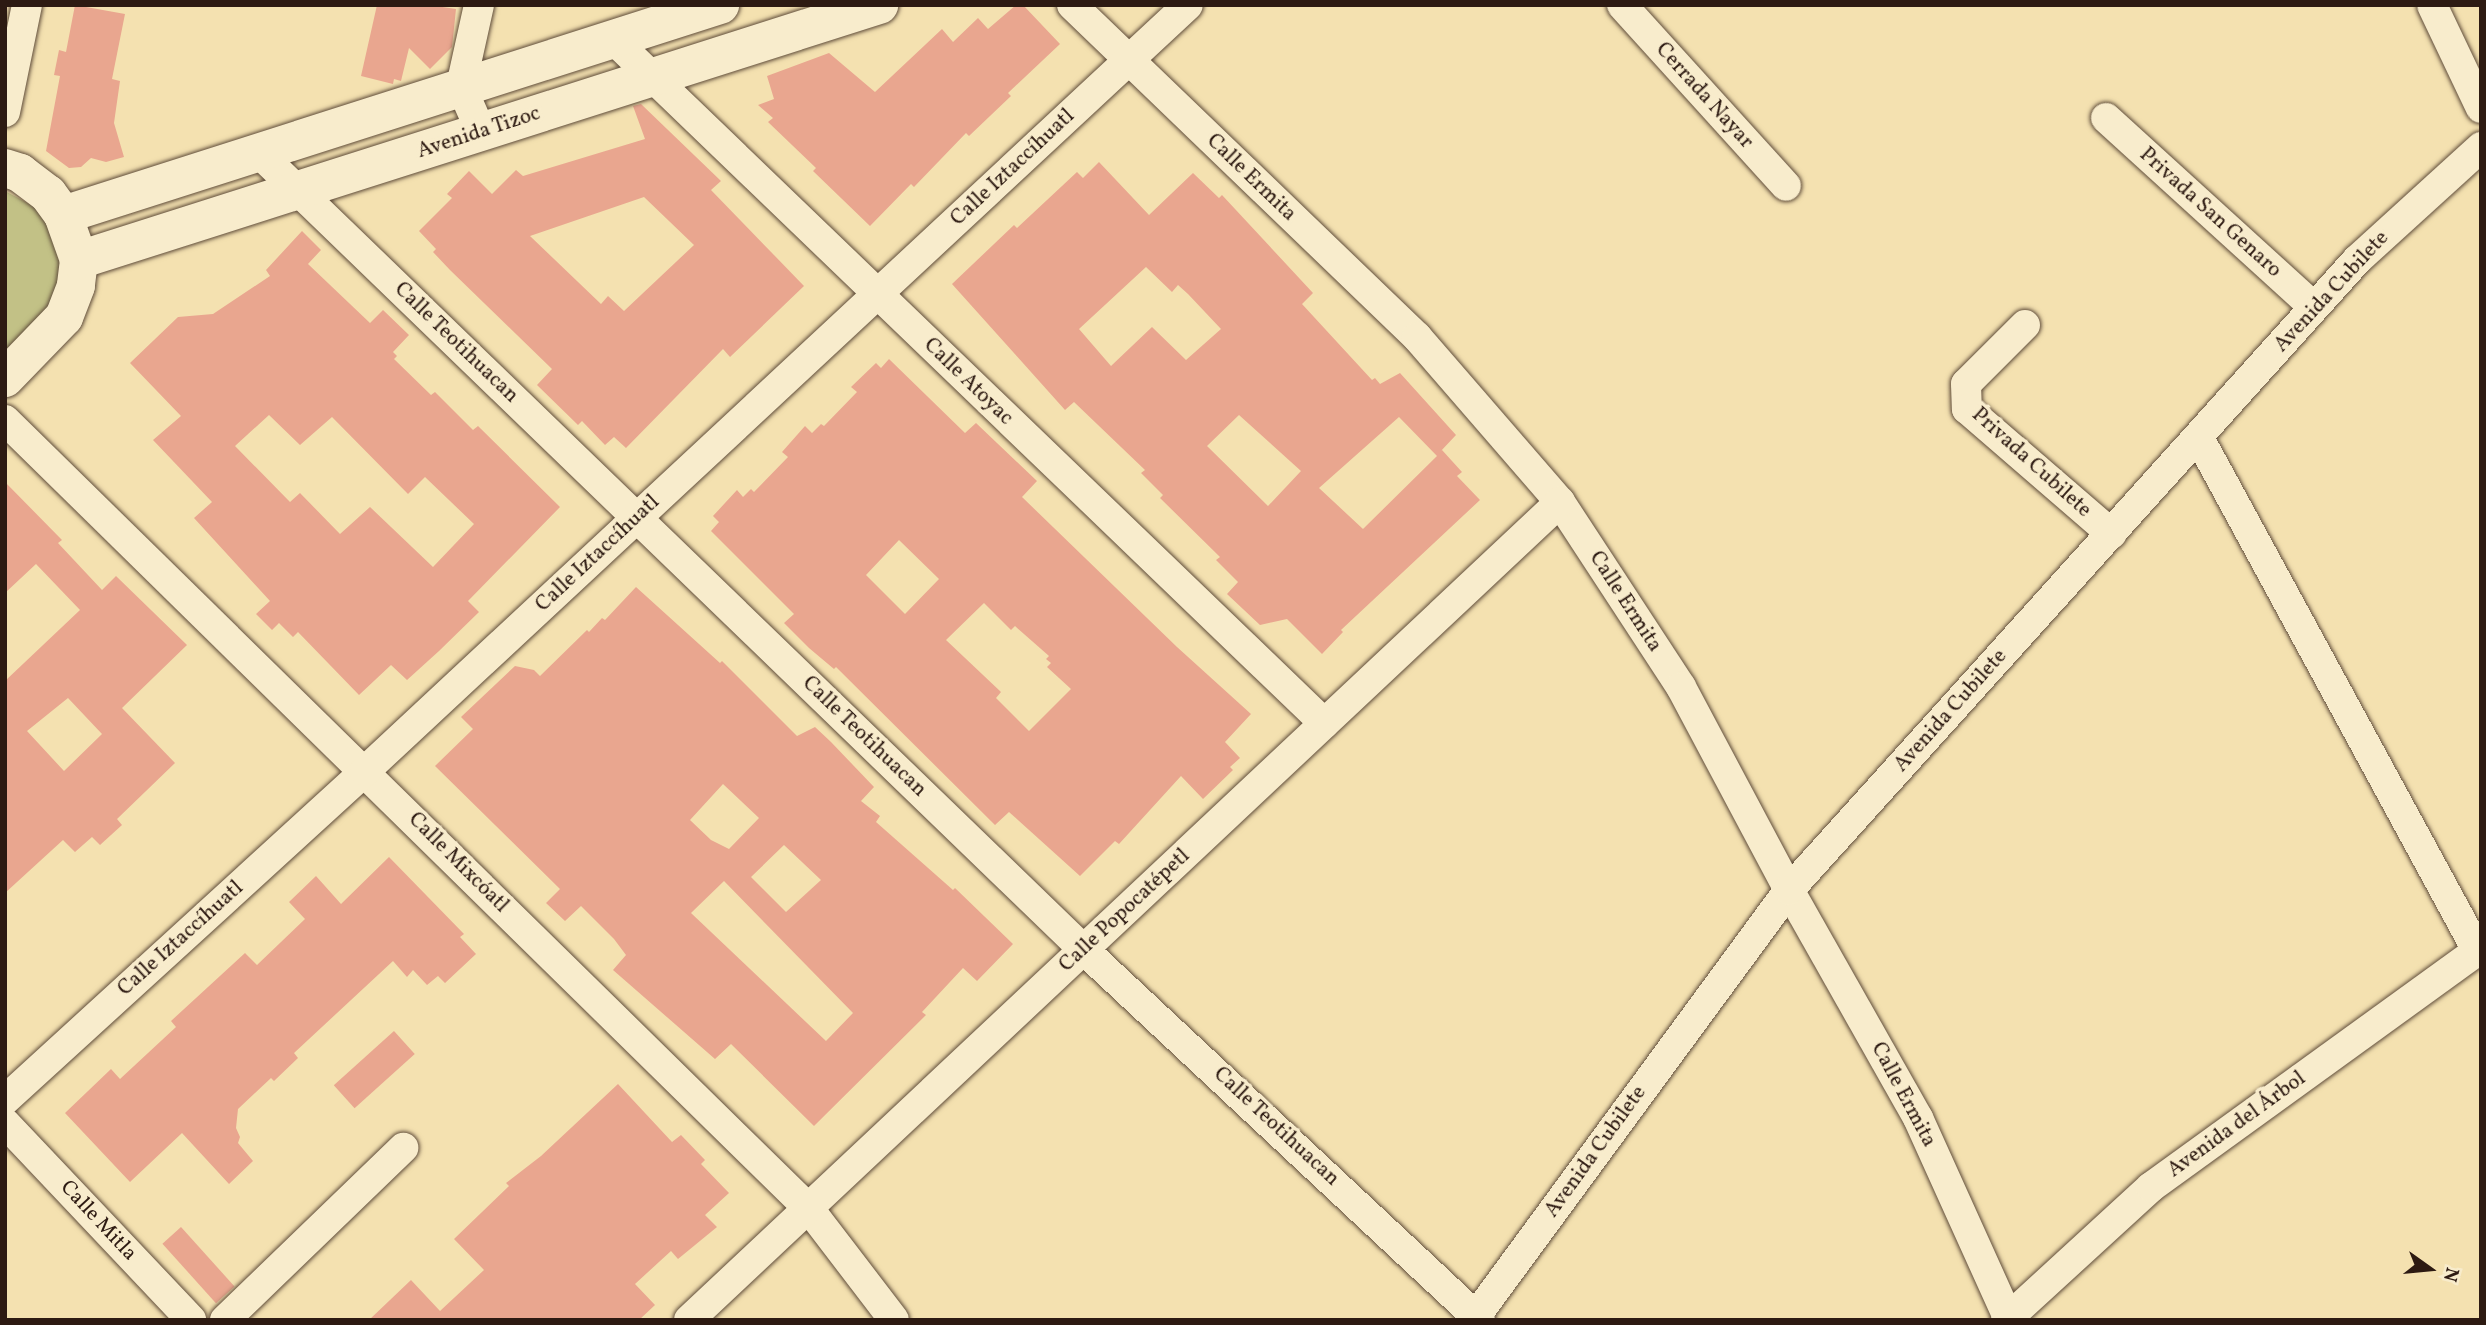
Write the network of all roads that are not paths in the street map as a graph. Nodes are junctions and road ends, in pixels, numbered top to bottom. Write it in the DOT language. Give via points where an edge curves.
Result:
graph roads {
  1 [pos="27,5"];
  2 [pos="479,5"];
  3 [pos="720,5"];
  4 [pos="879,5"];
  5 [pos="1072,5"];
  6 [pos="1188,5"];
  7 [pos="1622,5"];
  8 [pos="2432,5"];
  9 [pos="613,39"];
  10 [pos="1129,60"];
  11 [pos="653,78"];
  12 [pos="461,86"];
  13 [pos="2481,108"];
  14 [pos="5,111"];
  15 [pos="2106,118"];
  16 [pos="481,132"];
  17 [pos="2481,147"];
  18 [pos="259,153"];
  19 [pos="5,168"];
  20 [pos="1786,186"];
  21 [pos="298,190"];
  22 [pos="63,215"];
  23 [pos="79,260"];
  24 [pos="875,294"];
  25 [pos="2314,307"];
  26 [pos="2025,324"];
  27 [pos="5,377"];
  28 [pos="5,420"];
  29 [pos="2199,438"];
  30 [pos="1560,502"];
  31 [pos="636,518"];
  32 [pos="2112,534"];
  33 [pos="1324,723"];
  34 [pos="365,771"];
  35 [pos="1788,890"];
  36 [pos="2479,949"];
  37 [pos="1084,950"];
  38 [pos="5,1100"];
  39 [pos="5,1123"];
  40 [pos="403,1148"];
  41 [pos="810,1210"];
  42 [pos="1477,1318"];
  43 [pos="2008,1319"];
  44 [pos="191,1320"];
  45 [pos="225,1320"];
  46 [pos="689,1320"];
  47 [pos="894,1320"];
  1 -- 14 [label="street"];
  2 -- 12 [label="street"];
  3 -- 9 [label="main road"];
  4 -- 11 [label="main road, Avenida Tizoc"];
  5 -- 10 [label="street, Calle Ermita"];
  6 -- 10 [label="street, Calle Iztaccíhuatl"];
  7 -- 20 [label="street, Cerrada Nayar"];
  8 -- 13 [label="street"];
  9 -- 11 [label="street, Calle Atoyac"];
  9 -- 12 [label="main road"];
  10 -- 24 [label="street, Calle Iztaccíhuatl"];
  10 -- 30 [label="street, Calle Ermita" via="1416,337"];
  11 -- 16 [label="main road, Avenida Tizoc"];
  11 -- 24 [label="street, Calle Atoyac"];
  12 -- 16 [label="street"];
  12 -- 18 [label="main road"];
  15 -- 25 [label="street, Privada San Genaro"];
  16 -- 21 [label="main road, Avenida Tizoc"];
  17 -- 25 [label="street, Avenida Cubilete" via="2357,260"];
  18 -- 21 [label="street, Calle Teotihuacan"];
  18 -- 22 [label="main road"];
  19 -- 22 [label="main road" via="48,194"];
  21 -- 23 [label="main road, Avenida Tizoc"];
  21 -- 31 [label="street, Calle Teotihuacan"];
  22 -- 23 [label="main road"];
  23 -- 27 [label="main road" via="76,286 64,317"];
  24 -- 31 [label="street, Calle Iztaccíhuatl"];
  24 -- 33 [label="street, Calle Atoyac"];
  25 -- 29 [label="street, Avenida Cubilete"];
  26 -- 32 [label="street, Privada Cubilete" via="1966,384 1967,409"];
  28 -- 34 [label="street, Calle Mixcóatl"];
  29 -- 32 [label="street, Avenida Cubilete"];
  29 -- 36 [label="street"];
  30 -- 33 [label="street, Calle Popocatépetl"];
  30 -- 35 [label="street, Calle Ermita" via="1681,687"];
  31 -- 34 [label="street, Calle Iztaccíhuatl"];
  31 -- 37 [label="street, Calle Teotihuacan"];
  32 -- 35 [label="street, Avenida Cubilete"];
  33 -- 37 [label="street, Calle Popocatépetl"];
  34 -- 38 [label="street, Calle Iztaccíhuatl"];
  34 -- 41 [label="street, Calle Mixcóatl"];
  35 -- 42 [label="street, Avenida Cubilete"];
  35 -- 43 [label="street, Calle Ermita" via="1918,1118"];
  36 -- 43 [label="street, Avenida del Árbol" via="2151,1187"];
  37 -- 41 [label="street, Calle Popocatépetl"];
  37 -- 42 [label="street, Calle Teotihuacan"];
  39 -- 44 [label="street, Calle Mitla"];
  40 -- 45 [label="street"];
  41 -- 46 [label="street, Calle Popocatépetl"];
  41 -- 47 [label="street, Calle Mixcóatl"];
}
